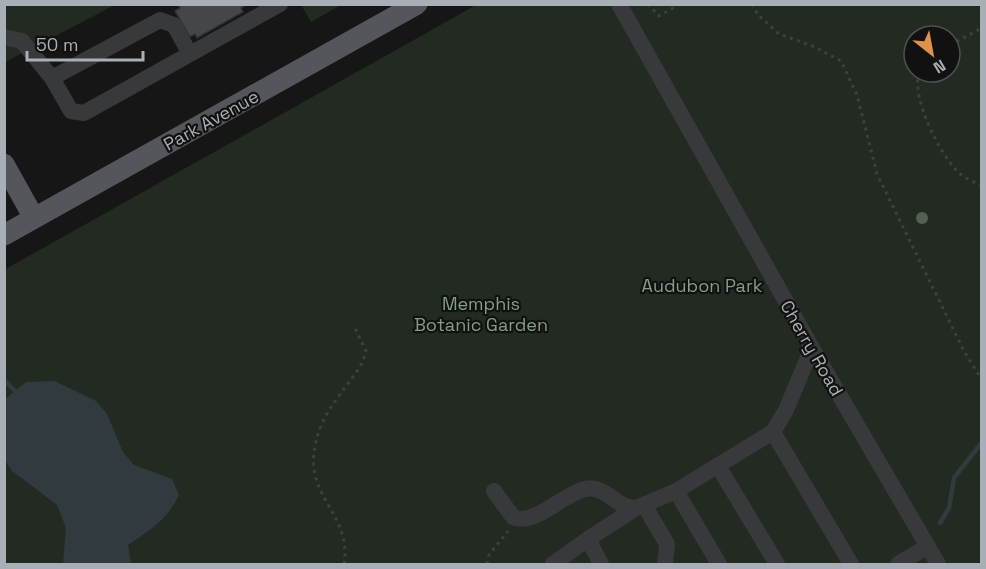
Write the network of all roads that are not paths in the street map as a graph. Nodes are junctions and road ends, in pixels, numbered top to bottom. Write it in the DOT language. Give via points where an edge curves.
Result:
graph roads {
  1 [pos="280,4"];
  2 [pos="417,4"];
  3 [pos="619,4"];
  4 [pos="4,37"];
  5 [pos="190,54"];
  6 [pos="52,78"];
  7 [pos="4,164"];
  8 [pos="34,218"];
  9 [pos="4,235"];
  10 [pos="812,348"];
  11 [pos="773,432"];
  12 [pos="718,466"];
  13 [pos="494,491"];
  14 [pos="676,491"];
  15 [pos="640,507"];
  16 [pos="588,539"];
  17 [pos="928,546"];
  18 [pos="554,564"];
  19 [pos="601,564"];
  20 [pos="665,564"];
  21 [pos="719,564"];
  22 [pos="777,564"];
  23 [pos="851,564"];
  24 [pos="898,564"];
  25 [pos="936,564"];
  1 -- 5 [label="street"];
  2 -- 8 [label="main road, Park Avenue"];
  3 -- 10 [label="street, Cherry Road"];
  4 -- 6 [label="street" via="22,40"];
  5 -- 6 [label="street" via="174,25 160,20"];
  5 -- 6 [label="street" via="84,113 71,111"];
  7 -- 8 [label="main road"];
  8 -- 9 [label="main road, Park Avenue"];
  10 -- 11 [label="street"];
  10 -- 17 [label="street, Cherry Road"];
  11 -- 12 [label="street"];
  11 -- 23 [label="street"];
  12 -- 14 [label="street"];
  12 -- 22 [label="street"];
  13 -- 15 [label="street" via="518,519 527,519 585,489 597,489 630,508"];
  14 -- 15 [label="street"];
  14 -- 21 [label="street"];
  15 -- 16 [label="street"];
  15 -- 20 [label="street" via="667,544"];
  16 -- 18 [label="street"];
  16 -- 19 [label="street"];
  17 -- 24 [label="street"];
  17 -- 25 [label="street, Cherry Road"];
}
